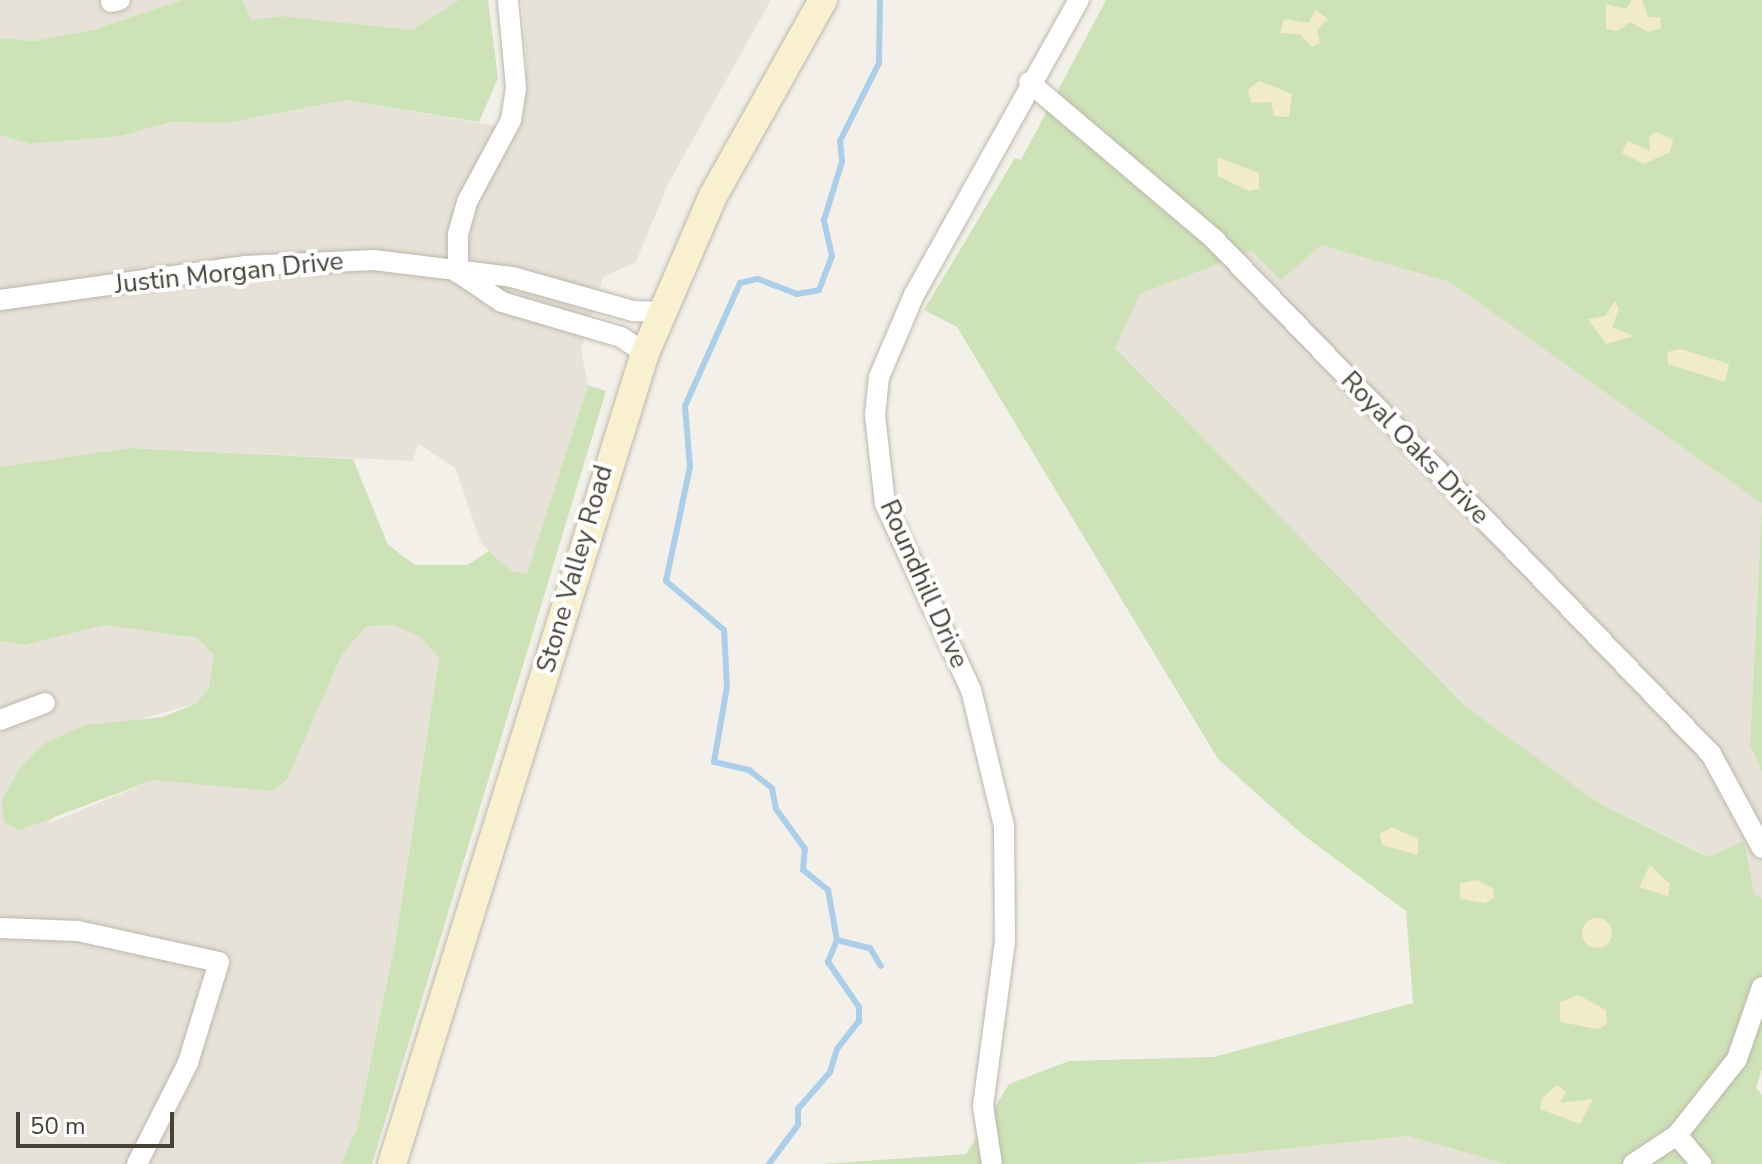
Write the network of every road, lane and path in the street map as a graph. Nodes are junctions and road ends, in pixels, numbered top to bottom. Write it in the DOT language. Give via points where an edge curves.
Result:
graph roads {
  1 [pos="508,0"];
  2 [pos="823,0"];
  3 [pos="1079,0"];
  4 [pos="1029,82"];
  5 [pos="458,273"];
  6 [pos="0,300"];
  7 [pos="661,312"];
  8 [pos="645,353"];
  9 [pos="45,703"];
  10 [pos="0,720"];
  11 [pos="1762,848"];
  12 [pos="0,928"];
  13 [pos="1762,987"];
  14 [pos="1677,1135"];
  15 [pos="137,1164"];
  16 [pos="392,1164"];
  17 [pos="992,1164"];
  18 [pos="1633,1164"];
  19 [pos="1701,1164"];
  1 -- 5 [label="street" via="516,87 511,120 468,200 458,234"];
  2 -- 7 [label="street, Stone Valley Road" via="713,196"];
  3 -- 4 [label="street, Roundhill Drive"];
  4 -- 11 [label="street, Royal Oaks Drive" via="1214,239 1711,754"];
  4 -- 17 [label="street, Roundhill Drive" via="1010,129 891,341 875,415 885,504 971,690 1004,826 1005,941 983,1106"];
  5 -- 6 [label="street, Justin Morgan Drive" via="374,260 317,260"];
  5 -- 7 [label="street, Justin Morgan Drive" via="512,277 633,311"];
  5 -- 8 [label="street" via="502,302 621,337"];
  7 -- 8 [label="street, Stone Valley Road"];
  8 -- 16 [label="street, Stone Valley Road"];
  9 -- 10 [label="street"];
  12 -- 15 [label="street" via="78,931 219,962 188,1063"];
  13 -- 14 [label="street" via="1737,1059"];
  14 -- 18 [label="street"];
  14 -- 19 [label="street"];
}
